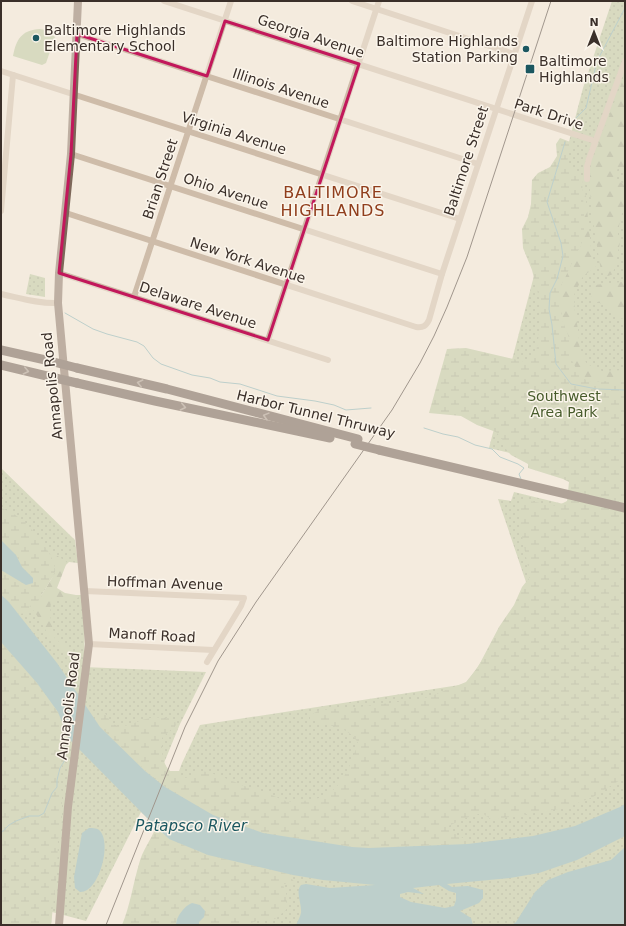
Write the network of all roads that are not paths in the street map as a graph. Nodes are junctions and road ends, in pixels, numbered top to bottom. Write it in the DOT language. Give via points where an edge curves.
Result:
graph roads {
  1 [pos="78,1"];
  2 [pos="164,1"];
  3 [pos="231,1"];
  4 [pos="352,1"];
  5 [pos="379,1"];
  6 [pos="532,1"];
  7 [pos="377,9"];
  8 [pos="225,21"];
  9 [pos="77,34"];
  10 [pos="514,54"];
  11 [pos="625,61"];
  12 [pos="359,64"];
  13 [pos="1,71"];
  14 [pos="14,75"];
  15 [pos="207,76"];
  16 [pos="74,94"];
  17 [pos="496,109"];
  18 [pos="341,120"];
  19 [pos="189,131"];
  20 [pos="595,141"];
  21 [pos="71,154"];
  22 [pos="478,164"];
  23 [pos="323,174"];
  24 [pos="587,179"];
  25 [pos="171,186"];
  26 [pos="1,211"];
  27 [pos="66,213"];
  28 [pos="460,219"];
  29 [pos="304,230"];
  30 [pos="153,241"];
  31 [pos="60,272"];
  32 [pos="442,274"];
  33 [pos="286,286"];
  34 [pos="1,294"];
  35 [pos="134,297"];
  36 [pos="58,303"];
  37 [pos="423,327"];
  38 [pos="268,340"];
  39 [pos="1,350"];
  40 [pos="328,360"];
  41 [pos="1,365"];
  42 [pos="356,442"];
  43 [pos="484,472"];
  44 [pos="625,502"];
  45 [pos="625,508"];
  46 [pos="85,592"];
  47 [pos="89,644"];
  48 [pos="214,650"];
  49 [pos="207,662"];
  50 [pos="59,925"];
  1 -- 9 [label="main road, Annapolis Road"];
  2 -- 8 [label="street, Georgia Avenue"];
  3 -- 8 [label="street, Brian Street"];
  4 -- 7 [label="street"];
  5 -- 7 [label="street"];
  6 -- 10 [label="street, Baltimore Street"];
  7 -- 10 [label="street"];
  7 -- 12 [label="street"];
  8 -- 12 [label="street, Georgia Avenue"];
  8 -- 15 [label="street, Brian Street"];
  9 -- 15 [label="street, Illinois Avenue"];
  9 -- 16 [label="main road, Annapolis Road"];
  10 -- 17 [label="street, Baltimore Street"];
  11 -- 20 [label="street, Park Drive"];
  12 -- 17 [label="street, Georgia Avenue"];
  12 -- 18 [label="street"];
  13 -- 14 [label="street, Virginia Avenue"];
  14 -- 16 [label="street, Virginia Avenue"];
  14 -- 26 [label="street"];
  15 -- 18 [label="street, Illinois Avenue"];
  15 -- 19 [label="street, Brian Street"];
  16 -- 19 [label="street, Virginia Avenue"];
  16 -- 21 [label="main road, Annapolis Road"];
  17 -- 20 [label="street, Park Drive"];
  17 -- 22 [label="street, Baltimore Street"];
  18 -- 22 [label="street, Illinois Avenue"];
  18 -- 23 [label="street"];
  19 -- 23 [label="street, Virginia Avenue"];
  19 -- 25 [label="street, Brian Street"];
  20 -- 24 [label="street, Park Drive" via="587,168"];
  21 -- 25 [label="street, Ohio Avenue"];
  21 -- 27 [label="main road, Annapolis Road"];
  22 -- 28 [label="street, Baltimore Street"];
  23 -- 28 [label="street, Virginia Avenue"];
  23 -- 29 [label="street"];
  25 -- 29 [label="street, Ohio Avenue"];
  25 -- 30 [label="street, Brian Street"];
  27 -- 30 [label="street, New York Avenue"];
  27 -- 31 [label="main road, Annapolis Road"];
  28 -- 32 [label="street, Baltimore Street"];
  29 -- 32 [label="street, Ohio Avenue"];
  29 -- 33 [label="street"];
  30 -- 33 [label="street, New York Avenue"];
  30 -- 35 [label="street, Brian Street"];
  31 -- 35 [label="street, Delaware Avenue"];
  31 -- 36 [label="main road, Annapolis Road"];
  32 -- 37 [label="street, Baltimore Street" via="429,320"];
  33 -- 37 [label="street, New York Avenue" via="416,327"];
  33 -- 38 [label="street"];
  34 -- 36 [label="street" via="36,302"];
  35 -- 38 [label="street, Delaware Avenue"];
  36 -- 46 [label="main road, Annapolis Road"];
  38 -- 40 [label="street, Delaware Avenue"];
  42 -- 39 [label="highway, Harbor Tunnel Thruway, one-way, bridge" via="167,390"];
  41 -- 42 [label="highway, Harbor Tunnel Thruway, one-way, bridge"];
  42 -- 43 [label="highway, Harbor Tunnel Thruway, bridge"];
  43 -- 44 [label="highway, Harbor Tunnel Thruway"];
  43 -- 45 [label="highway, Harbor Tunnel Thruway"];
  46 -- 47 [label="main road, Annapolis Road"];
  46 -- 48 [label="street, Hoffman Avenue" via="244,598 242,606"];
  47 -- 48 [label="street, Manoff Road"];
  47 -- 50 [label="main road, Annapolis Road" via="67,822"];
  48 -- 49 [label="street"];
}
